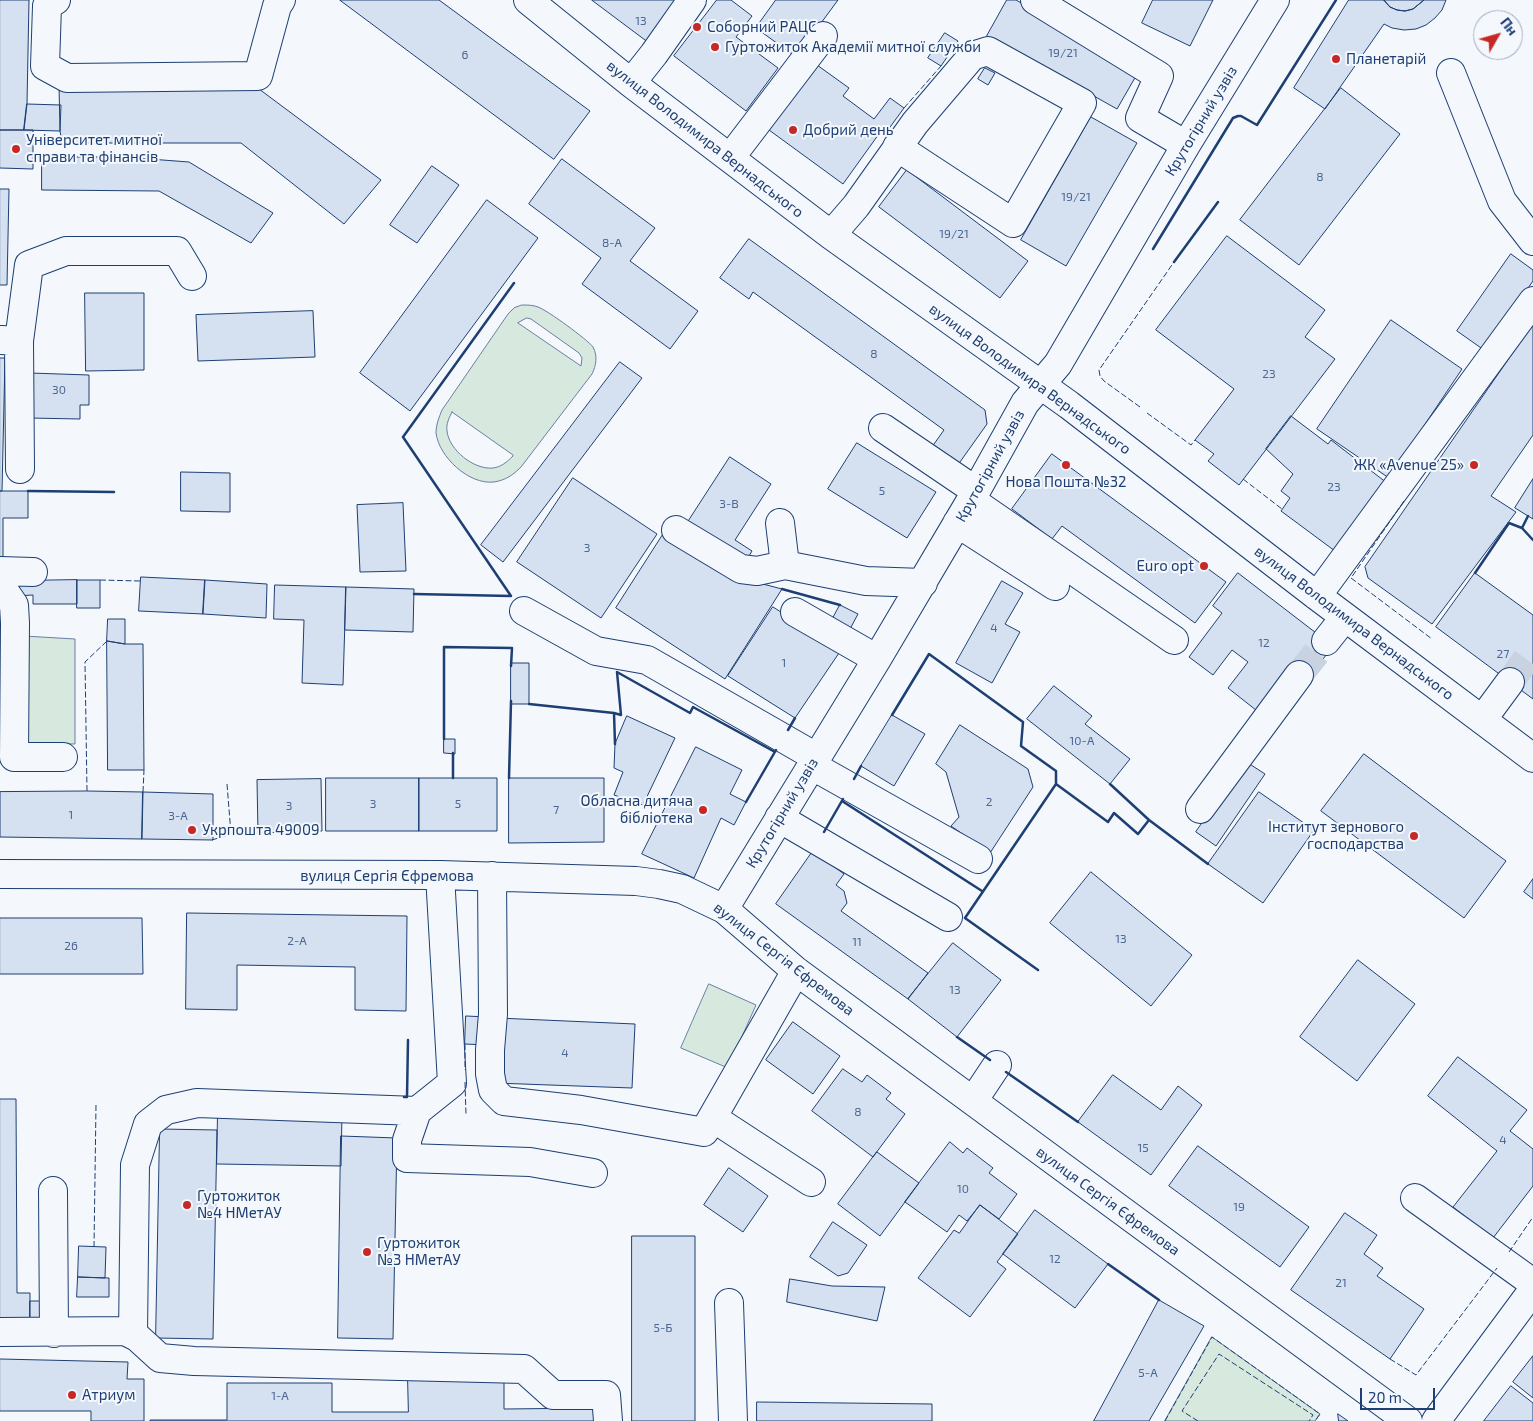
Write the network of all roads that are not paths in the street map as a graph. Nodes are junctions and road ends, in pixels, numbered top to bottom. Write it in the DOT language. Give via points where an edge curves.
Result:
graph roads {
  1 [pos="56,0"];
  2 [pos="528,0"];
  3 [pos="692,0"];
  4 [pos="1035,0"];
  5 [pos="1273,0"];
  6 [pos="273,2"];
  7 [pos="823,36"];
  8 [pos="1451,72"];
  9 [pos="631,83"];
  10 [pos="1186,145"];
  11 [pos="897,147"];
  12 [pos="730,158"];
  13 [pos="831,236"];
  14 [pos="1533,241"];
  15 [pos="192,276"];
  16 [pos="1533,301"];
  17 [pos="9,341"];
  18 [pos="1041,384"];
  19 [pos="880,435"];
  20 [pos="20,470"];
  21 [pos="968,504"];
  22 [pos="780,523"];
  23 [pos="676,530"];
  24 [pos="785,565"];
  25 [pos="0,571"];
  26 [pos="33,572"];
  27 [pos="923,583"];
  28 [pos="1055,586"];
  29 [pos="0,589"];
  30 [pos="1317,596"];
  31 [pos="524,611"];
  32 [pos="795,612"];
  33 [pos="1345,617"];
  34 [pos="1174,640"];
  35 [pos="1326,641"];
  36 [pos="877,659"];
  37 [pos="1299,675"];
  38 [pos="1510,682"];
  39 [pos="1482,720"];
  40 [pos="63,757"];
  41 [pos="1533,758"];
  42 [pos="813,761"];
  43 [pos="1200,809"];
  44 [pos="779,818"];
  45 [pos="978,860"];
  46 [pos="0,874"];
  47 [pos="440,875"];
  48 [pos="492,876"];
  49 [pos="724,909"];
  50 [pos="948,917"];
  51 [pos="796,971"];
  52 [pos="997,1065"];
  53 [pos="973,1101"];
  54 [pos="418,1111"];
  55 [pos="713,1118"];
  56 [pos="593,1173"];
  57 [pos="811,1182"];
  58 [pos="53,1191"];
  59 [pos="1415,1198"];
  60 [pos="1533,1283"];
  61 [pos="1533,1290"];
  62 [pos="729,1304"];
  63 [pos="0,1332"];
  64 [pos="54,1333"];
  65 [pos="133,1335"];
  66 [pos="608,1421"];
  67 [pos="732,1421"];
  68 [pos="1408,1421"];
  69 [pos="1436,1421"];
  1 -- 6 [label="street" via="47,6 45,66 67,78 258,76"];
  2 -- 9 [label="street, вулиця Володимира Вернадського"];
  3 -- 9 [label="street"];
  4 -- 10 [label="street" via="1159,76 1140,118"];
  5 -- 10 [label="street, Крутогірний узвіз"];
  7 -- 12 [label="street"];
  8 -- 14 [label="street" via="1502,201"];
  9 -- 12 [label="street, вулиця Володимира Вернадського"];
  10 -- 18 [label="street, Крутогірний узвіз" via="1058,364"];
  11 -- 11 [label="street" via="972,56 988,51 1082,103 1014,223"];
  11 -- 13 [label="street"];
  12 -- 13 [label="street, вулиця Володимира Вернадського"];
  13 -- 18 [label="street, вулиця Володимира Вернадського"];
  15 -- 17 [label="street" via="177,251 66,251 29,265"];
  16 -- 30 [label="street"];
  17 -- 20 [label="street"];
  18 -- 21 [label="street, Крутогірний узвіз" via="1025,403"];
  18 -- 30 [label="street, вулиця Володимира Вернадського"];
  19 -- 21 [label="street"];
  21 -- 27 [label="street, Крутогірний узвіз"];
  21 -- 28 [label="street"];
  21 -- 34 [label="street"];
  22 -- 24 [label="street"];
  23 -- 24 [label="street" via="741,569 757,572"];
  24 -- 27 [label="street" via="866,581"];
  25 -- 26 [label="street"];
  27 -- 36 [label="street, Крутогірний узвіз"];
  29 -- 40 [label="street" via="14,606 14,757"];
  30 -- 33 [label="street, вулиця Володимира Вернадського"];
  31 -- 42 [label="street" via="596,651 647,660"];
  32 -- 36 [label="street"];
  33 -- 35 [label="street"];
  33 -- 39 [label="street, вулиця Володимира Вернадського"];
  36 -- 42 [label="street, Крутогірний узвіз"];
  37 -- 43 [label="street"];
  38 -- 39 [label="street"];
  39 -- 41 [label="street, вулиця Володимира Вернадського"];
  42 -- 44 [label="street, Крутогірний узвіз"];
  42 -- 45 [label="street"];
  44 -- 49 [label="street, Крутогірний узвіз"];
  44 -- 50 [label="street"];
  46 -- 47 [label="street, вулиця Сергія Єфремова"];
  47 -- 48 [label="street, вулиця Сергія Єфремова"];
  47 -- 54 [label="street" via="452,1083"];
  48 -- 49 [label="street, вулиця Сергія Єфремова" via="659,884 682,889"];
  48 -- 55 [label="street" via="490,1074 493,1090 504,1101 581,1110 704,1132"];
  49 -- 51 [label="street, вулиця Сергія Єфремова"];
  51 -- 53 [label="street, вулиця Сергія Єфремова"];
  51 -- 55 [label="street"];
  52 -- 53 [label="street"];
  53 -- 68 [label="street, вулиця Сергія Єфремова"];
  54 -- 56 [label="street" via="407,1140 407,1158 530,1162"];
  54 -- 65 [label="street" via="197,1103 160,1114 148,1124 135,1165"];
  55 -- 57 [label="street"];
  58 -- 64 [label="street"];
  59 -- 60 [label="street"];
  61 -- 69 [label="street"];
  62 -- 67 [label="street"];
  63 -- 64 [label="street"];
  64 -- 65 [label="street" via="126,1331"];
  65 -- 66 [label="street" via="160,1358 177,1360 524,1369 553,1396 606,1395"];
}
